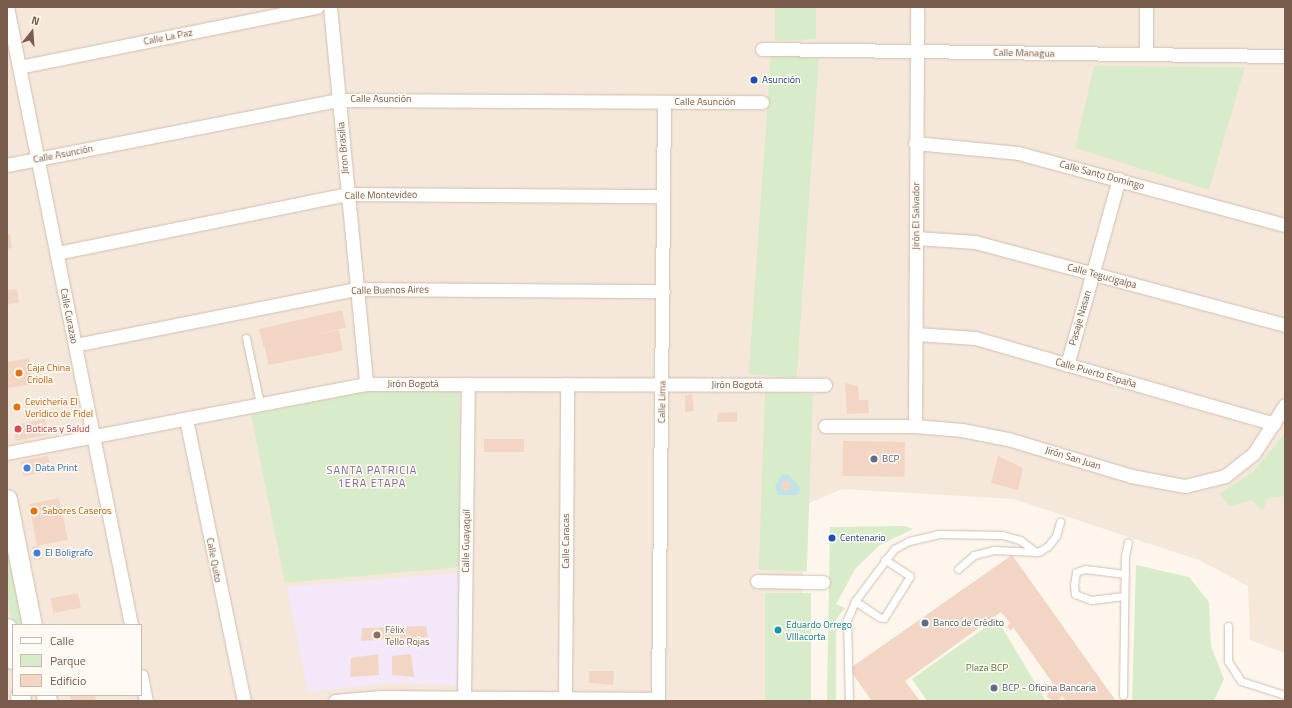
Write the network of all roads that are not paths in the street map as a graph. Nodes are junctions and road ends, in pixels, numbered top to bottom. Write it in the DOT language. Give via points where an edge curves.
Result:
graph roads {
  1 [pos="7,7"];
  2 [pos="317,7"];
  3 [pos="330,7"];
  4 [pos="917,7"];
  5 [pos="1146,7"];
  6 [pos="762,49"];
  7 [pos="916,52"];
  8 [pos="1146,54"];
  9 [pos="1285,56"];
  10 [pos="19,67"];
  11 [pos="339,100"];
  12 [pos="664,102"];
  13 [pos="762,102"];
  14 [pos="915,143"];
  15 [pos="38,159"];
  16 [pos="7,165"];
  17 [pos="1118,179"];
  18 [pos="348,194"];
  19 [pos="664,196"];
  20 [pos="1285,225"];
  21 [pos="916,238"];
  22 [pos="57,252"];
  23 [pos="1093,274"];
  24 [pos="356,289"];
  25 [pos="663,291"];
  26 [pos="1285,325"];
  27 [pos="916,334"];
  28 [pos="246,338"];
  29 [pos="75,345"];
  30 [pos="1067,364"];
  31 [pos="366,384"];
  32 [pos="468,384"];
  33 [pos="567,384"];
  34 [pos="662,385"];
  35 [pos="825,385"];
  36 [pos="260,404"];
  37 [pos="1285,405"];
  38 [pos="186,419"];
  39 [pos="1274,424"];
  40 [pos="825,426"];
  41 [pos="915,426"];
  42 [pos="94,438"];
  43 [pos="7,453"];
  44 [pos="7,499"];
  45 [pos="1060,522"];
  46 [pos="1128,542"];
  47 [pos="1036,552"];
  48 [pos="885,560"];
  49 [pos="958,569"];
  50 [pos="1125,574"];
  51 [pos="757,581"];
  52 [pos="822,582"];
  53 [pos="1124,596"];
  54 [pos="855,601"];
  55 [pos="32,624"];
  56 [pos="131,624"];
  57 [pos="1228,626"];
  58 [pos="7,628"];
  59 [pos="12,654"];
  60 [pos="142,681"];
  61 [pos="1123,695"];
  62 [pos="1285,695"];
  63 [pos="464,698"];
  64 [pos="565,698"];
  65 [pos="658,700"];
  66 [pos="146,701"];
  67 [pos="244,701"];
  68 [pos="335,701"];
  69 [pos="849,701"];
  1 -- 10 [label="street, Calle Curazao"];
  2 -- 10 [label="street, Calle La Paz"];
  3 -- 11 [label="street, Jiron Brasilia"];
  4 -- 7 [label="street, Jirón El Salvador"];
  5 -- 8 [label="street"];
  6 -- 7 [label="street, Calle Managua"];
  7 -- 8 [label="street, Calle Managua"];
  7 -- 14 [label="street, Jirón El Salvador"];
  8 -- 9 [label="street, Calle Managua"];
  10 -- 15 [label="street, Calle Curazao"];
  11 -- 12 [label="street, Calle Asunción"];
  11 -- 15 [label="street, Calle Asunción"];
  11 -- 18 [label="street, Jiron Brasilia"];
  12 -- 13 [label="street, Calle Asunción"];
  12 -- 19 [label="street, Calle Lima"];
  14 -- 17 [label="street, Calle Santo Domingo" via="1018,153"];
  14 -- 21 [label="street, Jirón El Salvador"];
  15 -- 16 [label="street, Calle Asunción"];
  15 -- 22 [label="street, Calle Curazao"];
  17 -- 20 [label="street, Calle Santo Domingo"];
  17 -- 23 [label="street, Pasaje Nasan"];
  18 -- 19 [label="street, Calle Montevideo"];
  18 -- 22 [label="street, Calle Montevideo"];
  18 -- 24 [label="street, Jiron Brasilia"];
  19 -- 25 [label="street, Calle Lima"];
  21 -- 23 [label="street, Calle Tegucigalpa" via="976,242"];
  21 -- 27 [label="street, Jirón El Salvador"];
  22 -- 29 [label="street, Calle Curazao"];
  23 -- 26 [label="street, Calle Tegucigalpa"];
  23 -- 30 [label="street, Pasaje Nasan"];
  24 -- 25 [label="street, Calle Buenos Aires"];
  24 -- 29 [label="street, Calle Buenos Aires"];
  24 -- 31 [label="street, Jiron Brasilia"];
  25 -- 34 [label="street, Calle Lima"];
  27 -- 30 [label="street, Calle Puerto España" via="975,338"];
  27 -- 41 [label="street, Jirón El Salvador"];
  28 -- 36 [label="lane"];
  29 -- 42 [label="street, Calle Curazao"];
  30 -- 39 [label="street, Calle Puerto España"];
  31 -- 32 [label="street, Jirón Bogotá"];
  31 -- 36 [label="street, Jirón Bogotá"];
  32 -- 33 [label="street, Jirón Bogotá"];
  32 -- 63 [label="street, Calle Guayaquil"];
  33 -- 34 [label="street, Jirón Bogotá"];
  33 -- 64 [label="street, Calle Caracas"];
  34 -- 35 [label="street, Jirón Bogotá"];
  34 -- 65 [label="street, Calle Lima"];
  36 -- 38 [label="street, Jirón Bogotá"];
  37 -- 39 [label="street, Jirón San Juan"];
  38 -- 42 [label="street, Jirón Bogotá"];
  38 -- 67 [label="street, Calle Quito"];
  39 -- 41 [label="street, Jirón San Juan" via="1254,453 1225,476 1185,486 1131,476 1008,439"];
  40 -- 41 [label="street, Jirón San Juan"];
  42 -- 43 [label="street, Jirón Bogotá"];
  42 -- 56 [label="street, Calle Curazao"];
  44 -- 55 [label="main road"];
  45 -- 47 [label="lane" via="1056,536 1048,546"];
  46 -- 50 [label="lane"];
  47 -- 48 [label="lane" via="1020,540 1002,535 939,534 908,541 894,549"];
  47 -- 49 [label="lane" via="994,550 974,555"];
  48 -- 54 [label="lane"];
  48 -- 54 [label="lane" via="910,576 884,618"];
  50 -- 53 [label="lane"];
  50 -- 53 [label="lane" via="1085,569 1076,572 1074,585 1075,594 1091,600"];
  51 -- 52 [label="street"];
  53 -- 61 [label="lane"];
  54 -- 69 [label="lane" via="847,620"];
  57 -- 62 [label="lane" via="1228,661 1236,675 1241,681"];
  58 -- 59 [label="main road"];
  60 -- 66 [label="street"];
  63 -- 64 [label="street"];
  63 -- 68 [label="street" via="381,697"];
  64 -- 65 [label="street"];
}
